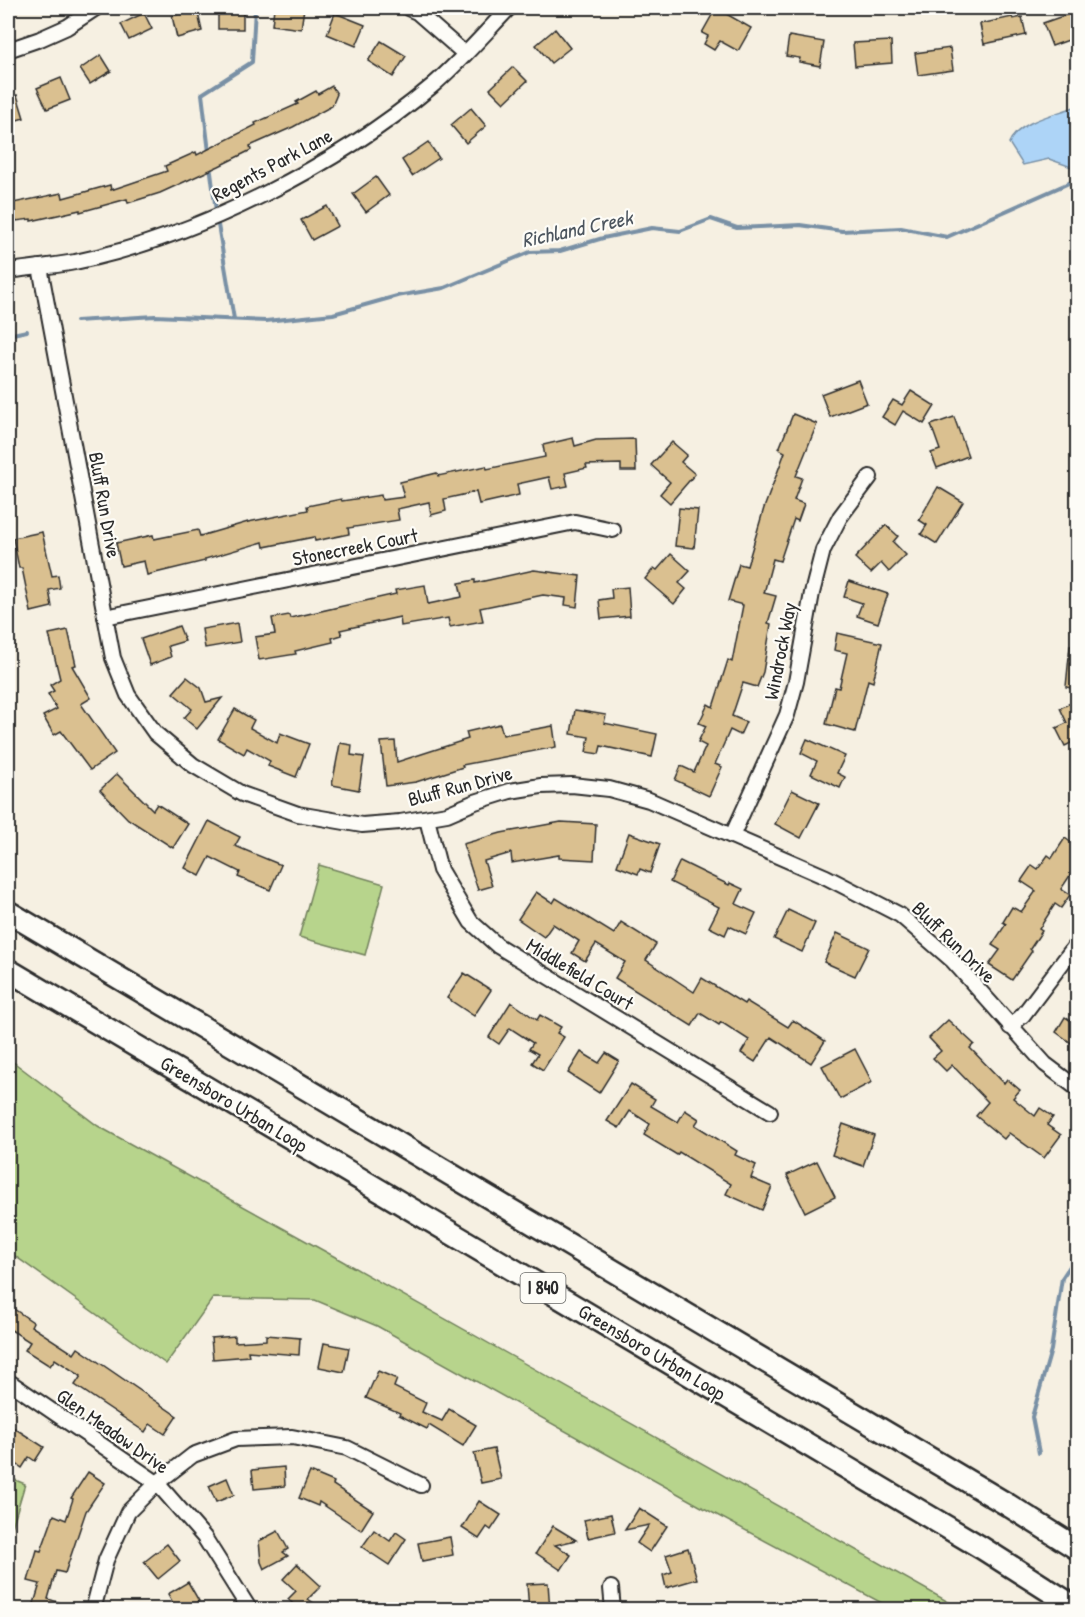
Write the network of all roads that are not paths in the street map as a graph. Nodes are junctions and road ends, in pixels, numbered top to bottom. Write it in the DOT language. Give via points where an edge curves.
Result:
graph roads {
  1 [pos="96,8"];
  2 [pos="408,8"];
  3 [pos="509,8"];
  4 [pos="8,50"];
  5 [pos="465,54"];
  6 [pos="40,267"];
  7 [pos="8,271"];
  8 [pos="870,477"];
  9 [pos="613,530"];
  10 [pos="105,617"];
  11 [pos="427,819"];
  12 [pos="732,836"];
  13 [pos="8,912"];
  14 [pos="1077,942"];
  15 [pos="8,970"];
  16 [pos="1010,1027"];
  17 [pos="1077,1089"];
  18 [pos="770,1112"];
  19 [pos="8,1381"];
  20 [pos="157,1483"];
  21 [pos="421,1485"];
  22 [pos="1077,1549"];
  23 [pos="611,1588"];
  24 [pos="1077,1608"];
  25 [pos="93,1610"];
  26 [pos="250,1610"];
  27 [pos="613,1610"];
  1 -- 4 [label="street" via="67,27"];
  2 -- 5 [label="street"];
  3 -- 5 [label="street, Regents Park Lane"];
  5 -- 6 [label="street, Regents Park Lane" via="433,85 363,138 234,209 146,242"];
  6 -- 7 [label="street, Regents Park Lane"];
  6 -- 10 [label="street, Bluff Run Drive"];
  8 -- 12 [label="street, Windrock Way" via="840,517 823,550 787,715"];
  9 -- 10 [label="street, Stonecreek Court" via="575,522"];
  10 -- 11 [label="street, Bluff Run Drive" via="113,658 128,695 155,733 193,765 242,794 298,814 362,825"];
  11 -- 12 [label="street, Bluff Run Drive" via="510,791 572,785 609,789 649,800"];
  11 -- 18 [label="street, Middlefield Court" via="440,870 471,922 498,946"];
  12 -- 16 [label="street, Bluff Run Drive" via="900,915 953,961"];
  13 -- 22 [label="highway, I 840"];
  14 -- 16 [label="street"];
  15 -- 24 [label="highway, Greensboro Urban Loop / I 840"];
  16 -- 17 [label="street, Bluff Run Drive" via="1045,1064"];
  19 -- 20 [label="street, Glen Meadow Drive"];
  20 -- 21 [label="street" via="193,1455 236,1439 292,1437 347,1448"];
  20 -- 25 [label="street" via="128,1512 106,1560"];
  20 -- 26 [label="street, Glen Meadow Drive" via="204,1537"];
  23 -- 27 [label="street"];
}
